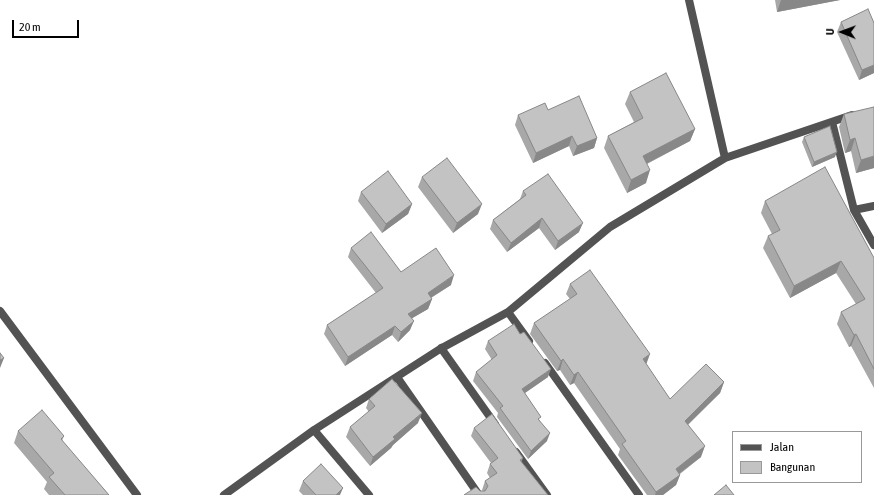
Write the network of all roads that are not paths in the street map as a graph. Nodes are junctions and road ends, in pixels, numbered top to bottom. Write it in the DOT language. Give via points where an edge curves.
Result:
graph roads {
  1 [pos="689,0"];
  2 [pos="860,113"];
  3 [pos="832,122"];
  4 [pos="725,158"];
  5 [pos="874,206"];
  6 [pos="854,210"];
  7 [pos="874,245"];
  8 [pos="0,311"];
  9 [pos="508,312"];
  10 [pos="441,348"];
  11 [pos="397,377"];
  12 [pos="314,430"];
  13 [pos="501,431"];
  14 [pos="510,444"];
  15 [pos="137,495"];
  16 [pos="224,495"];
  17 [pos="369,495"];
  18 [pos="479,495"];
  19 [pos="547,495"];
  20 [pos="639,495"];
  1 -- 4 [label="street"];
  2 -- 3 [label="street"];
  3 -- 4 [label="street"];
  3 -- 6 [label="street"];
  4 -- 9 [label="street" via="610,227"];
  5 -- 6 [label="street"];
  6 -- 7 [label="street"];
  8 -- 15 [label="street"];
  9 -- 10 [label="street"];
  9 -- 20 [label="street"];
  10 -- 11 [label="street"];
  10 -- 13 [label="street"];
  11 -- 12 [label="street"];
  11 -- 18 [label="street"];
  12 -- 16 [label="street"];
  12 -- 17 [label="street"];
  14 -- 19 [label="street"];
}
